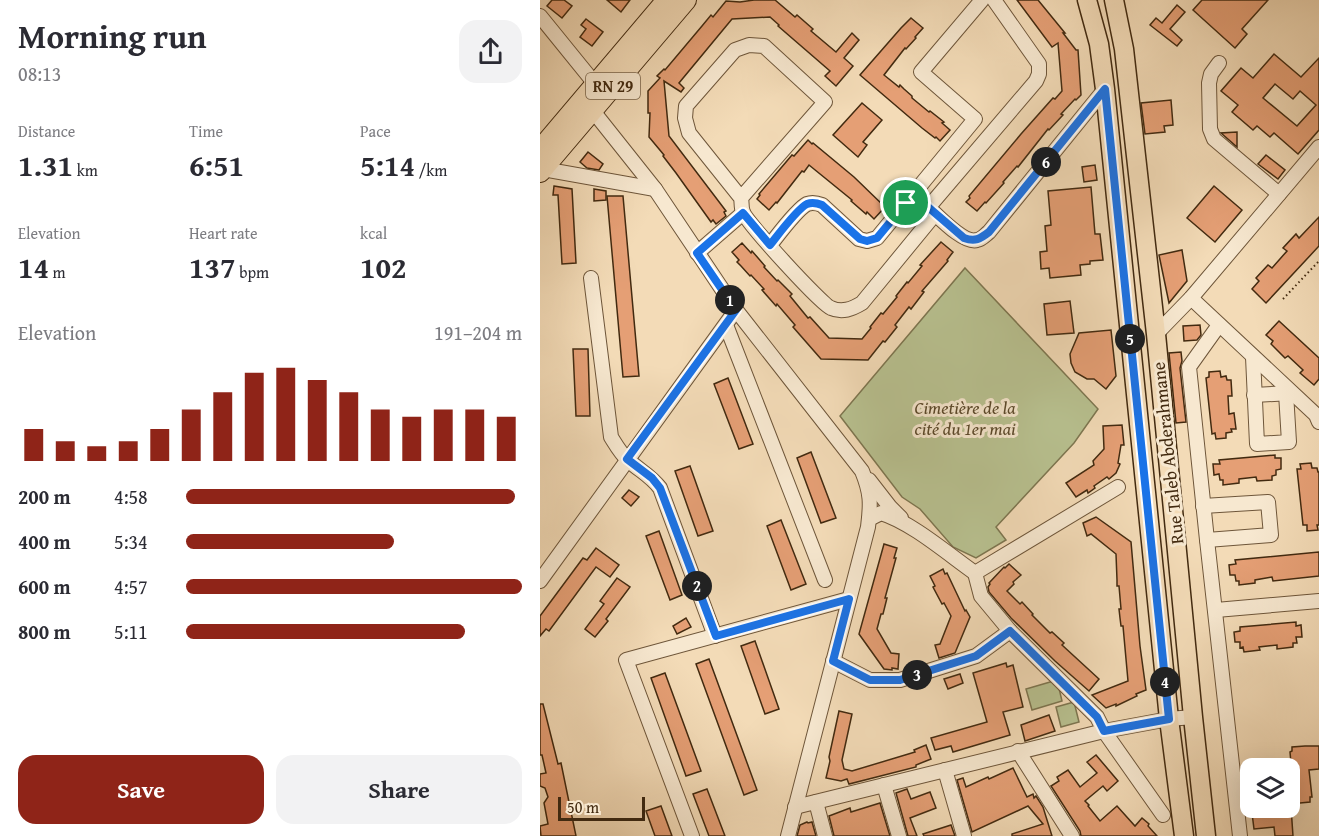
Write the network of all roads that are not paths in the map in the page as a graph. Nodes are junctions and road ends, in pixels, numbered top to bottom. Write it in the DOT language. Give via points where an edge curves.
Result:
graph roads {
  1 [pos="667,0"];
  2 [pos="686,0"];
  3 [pos="982,0"];
  4 [pos="994,0"];
  5 [pos="1087,0"];
  6 [pos="1114,0"];
  7 [pos="540,16"];
  8 [pos="1219,63"];
  9 [pos="596,85"];
  10 [pos="1105,89"];
  11 [pos="592,111"];
  12 [pos="1318,149"];
  13 [pos="541,164"];
  14 [pos="655,189"];
  15 [pos="1279,194"];
  16 [pos="741,198"];
  17 [pos="906,203"];
  18 [pos="743,213"];
  19 [pos="928,215"];
  20 [pos="770,245"];
  21 [pos="697,253"];
  22 [pos="591,278"];
  23 [pos="1191,298"];
  24 [pos="736,310"];
  25 [pos="726,325"];
  26 [pos="1219,325"];
  27 [pos="1156,334"];
  28 [pos="1253,357"];
  29 [pos="1288,393"];
  30 [pos="1254,395"];
  31 [pos="1318,417"];
  32 [pos="627,459"];
  33 [pos="862,471"];
  34 [pos="1118,487"];
  35 [pos="1203,506"];
  36 [pos="869,519"];
  37 [pos="911,528"];
  38 [pos="1207,540"];
  39 [pos="975,573"];
  40 [pos="825,580"];
  41 [pos="540,581"];
  42 [pos="849,599"];
  43 [pos="1319,601"];
  44 [pos="1216,610"];
  45 [pos="1010,631"];
  46 [pos="716,636"];
  47 [pos="833,661"];
  48 [pos="1193,717"];
  49 [pos="1169,719"];
  50 [pos="1104,731"];
  51 [pos="1018,752"];
  52 [pos="945,770"];
  53 [pos="884,785"];
  54 [pos="816,802"];
  55 [pos="795,807"];
  56 [pos="1163,815"];
  57 [pos="692,836"];
  58 [pos="788,836"];
  59 [pos="825,836"];
  60 [pos="899,836"];
  61 [pos="964,836"];
  62 [pos="1072,836"];
  63 [pos="1184,836"];
  64 [pos="1206,836"];
  65 [pos="1240,836"];
  1 -- 9 [label="highway, RN 29"];
  2 -- 11 [label="highway, RN 29"];
  3 -- 17 [label="street" via="921,72 975,119"];
  4 -- 19 [label="street" via="1033,54 1039,74"];
  5 -- 10 [label="main road, Rue Taleb Abderahmane" via="1099,44"];
  6 -- 27 [label="main road, Rue Taleb Abderahmane" via="1124,49"];
  7 -- 9 [label="street"];
  8 -- 15 [label="street" via="1209,83 1210,129 1214,139"];
  9 -- 13 [label="highway, RN 29"];
  10 -- 19 [label="street" via="982,237 964,238"];
  10 -- 49 [label="main road, Rue Taleb Abderahmane"];
  11 -- 13 [label="highway, RN 29"];
  11 -- 14 [label="street"];
  12 -- 15 [label="street"];
  13 -- 14 [label="street"];
  14 -- 21 [label="street"];
  15 -- 23 [label="street"];
  16 -- 16 [label="street" via="825,102 764,46 749,45 735,50 686,106 689,133"];
  16 -- 18 [label="street"];
  17 -- 19 [label="street"];
  17 -- 20 [label="street" via="877,238 867,241 822,205 807,204"];
  18 -- 20 [label="street"];
  18 -- 21 [label="street"];
  19 -- 20 [label="street" via="862,303 845,310 825,305"];
  21 -- 24 [label="street"];
  22 -- 32 [label="street" via="611,437"];
  23 -- 26 [label="street"];
  23 -- 27 [label="street"];
  24 -- 25 [label="street"];
  24 -- 33 [label="street"];
  25 -- 32 [label="street"];
  25 -- 40 [label="street"];
  26 -- 28 [label="street"];
  26 -- 35 [label="street" via="1189,368"];
  27 -- 48 [label="main road, Rue Taleb Abderahmane"];
  28 -- 29 [label="street"];
  28 -- 30 [label="street"];
  29 -- 30 [label="street"];
  29 -- 30 [label="street" via="1289,442 1257,444"];
  29 -- 31 [label="street"];
  32 -- 41 [label="street"];
  32 -- 46 [label="street" via="660,488"];
  33 -- 36 [label="street" via="869,489"];
  33 -- 37 [label="street"];
  34 -- 39 [label="street"];
  35 -- 38 [label="street"];
  35 -- 38 [label="street" via="1268,502 1271,536"];
  36 -- 37 [label="street" via="881,513"];
  36 -- 42 [label="street"];
  37 -- 39 [label="street"];
  38 -- 44 [label="street"];
  39 -- 45 [label="street" via="981,596"];
  42 -- 46 [label="street"];
  42 -- 47 [label="street"];
  43 -- 44 [label="street"];
  44 -- 65 [label="street"];
  45 -- 47 [label="street" via="976,656 900,680 870,680"];
  45 -- 50 [label="street" via="1097,717"];
  46 -- 57 [label="street" via="627,660"];
  47 -- 55 [label="street"];
  48 -- 49 [label="street"];
  48 -- 64 [label="main road, Rue Taleb Abderahmane"];
  49 -- 50 [label="street"];
  49 -- 63 [label="main road, Rue Taleb Abderahmane"];
  50 -- 51 [label="street"];
  50 -- 56 [label="street"];
  51 -- 52 [label="street"];
  51 -- 62 [label="street"];
  52 -- 53 [label="street"];
  52 -- 61 [label="street"];
  53 -- 54 [label="street"];
  53 -- 60 [label="street"];
  54 -- 55 [label="street"];
  54 -- 59 [label="street"];
  55 -- 58 [label="street"];
}
